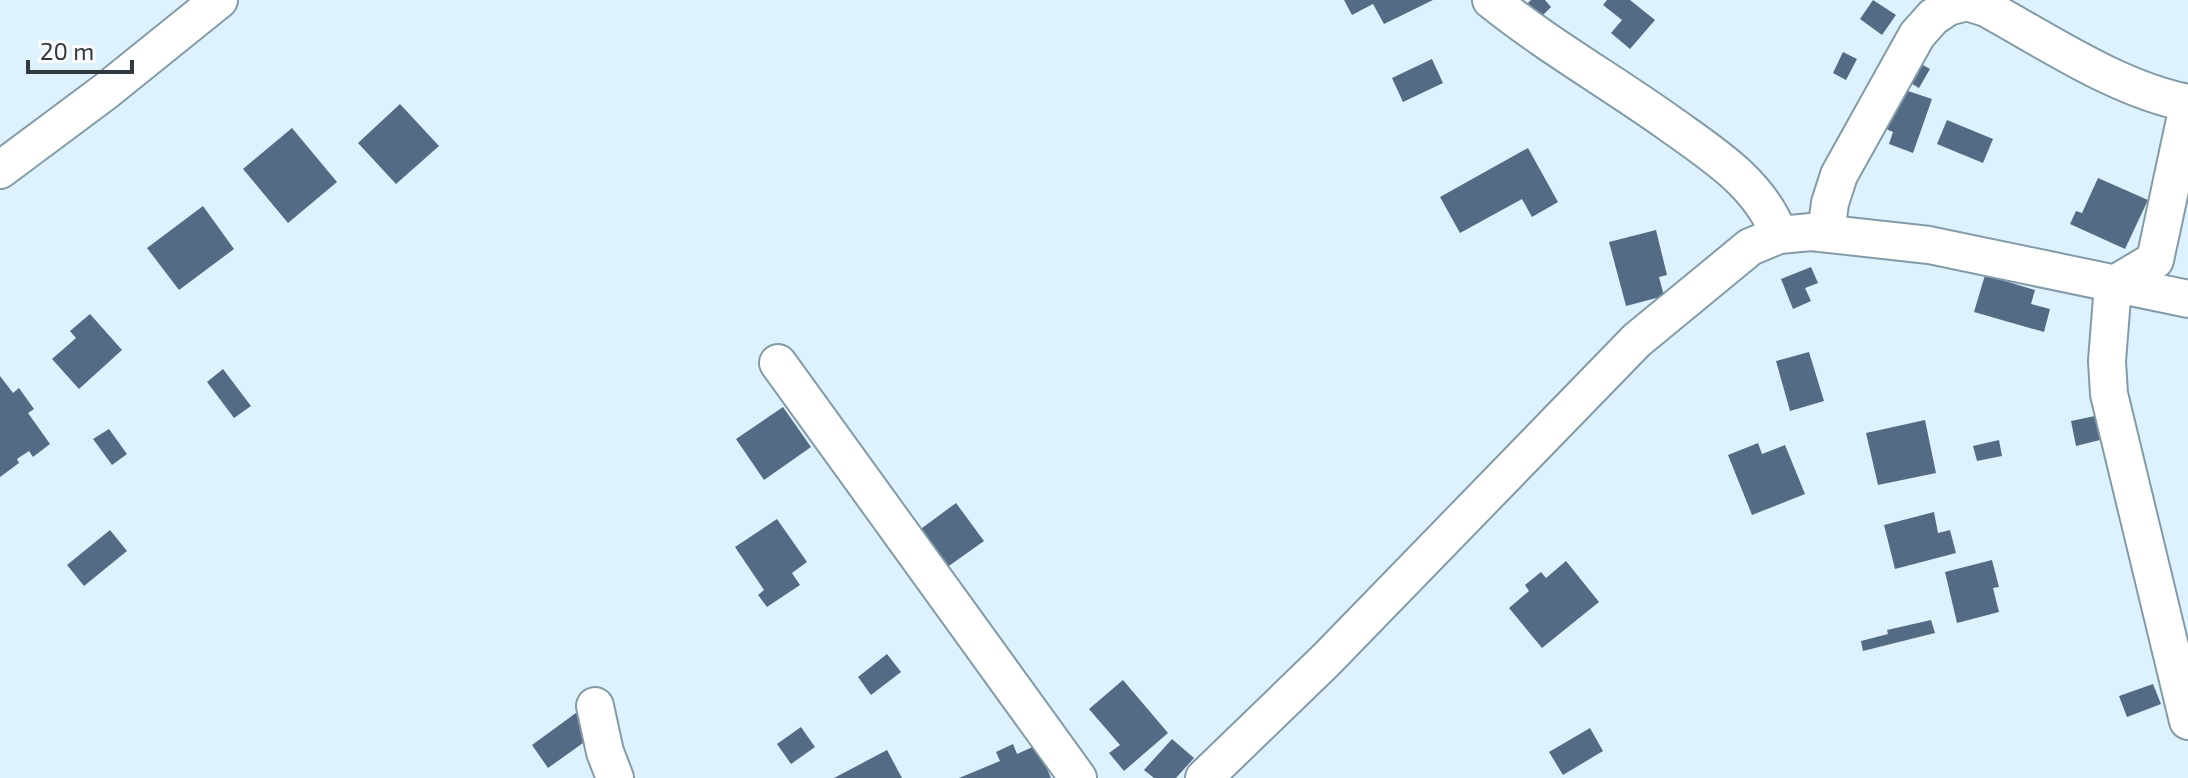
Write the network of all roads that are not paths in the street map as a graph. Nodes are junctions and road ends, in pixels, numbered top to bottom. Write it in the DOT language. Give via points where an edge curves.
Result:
graph roads {
  1 [pos="219,0"];
  2 [pos="1491,0"];
  3 [pos="2188,105"];
  4 [pos="0,170"];
  5 [pos="1826,233"];
  6 [pos="1779,235"];
  7 [pos="2113,285"];
  8 [pos="2188,299"];
  9 [pos="778,363"];
  10 [pos="595,706"];
  11 [pos="2188,721"];
  12 [pos="615,778"];
  13 [pos="1078,778"];
  14 [pos="1204,778"];
  1 -- 4 [label="street"];
  2 -- 6 [label="street" via="1718,158 1755,192"];
  3 -- 5 [label="street" via="2132,87 1986,8 1967,2 1948,7 1917,35 1851,149 1830,203"];
  3 -- 7 [label="street" via="2155,260"];
  5 -- 6 [label="street"];
  5 -- 7 [label="street" via="1929,245"];
  6 -- 14 [label="street" via="1735,258 1637,340"];
  7 -- 8 [label="street"];
  7 -- 11 [label="street" via="2109,394"];
  9 -- 13 [label="street"];
  10 -- 12 [label="street"];
}
